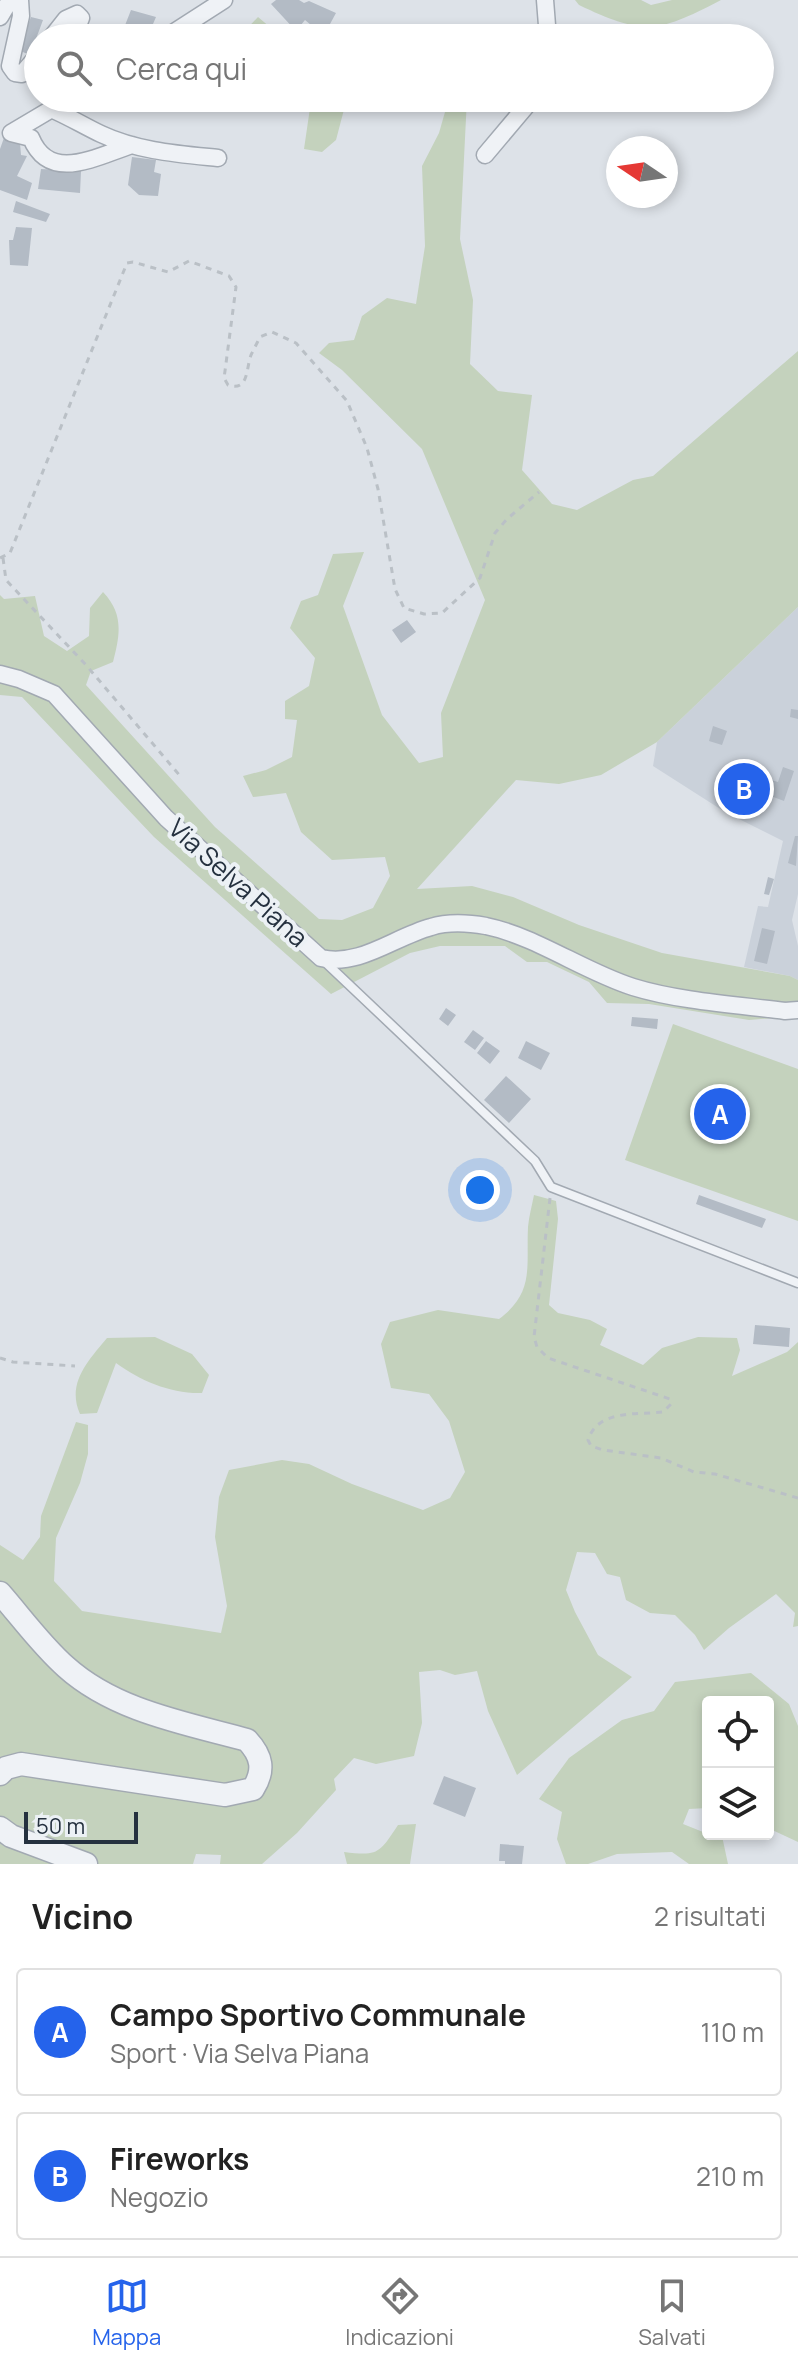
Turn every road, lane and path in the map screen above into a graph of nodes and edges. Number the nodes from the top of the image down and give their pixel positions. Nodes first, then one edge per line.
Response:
1 (10, 0) edge
2 (20, 0) edge
3 (224, 0) edge
4 (545, 0) edge
5 (0, 17) edge
6 (62, 24) edge
7 (79, 24) edge
8 (187, 24) edge
9 (547, 24) edge
10 (24, 72) edge
11 (41, 112) edge
12 (65, 112) edge
13 (523, 112) edge
14 (132, 145) junction
15 (485, 155) dead end
16 (218, 158) dead end
17 (539, 492) dead end
18 (1, 558) edge
19 (0, 674) edge
20 (181, 777) dead end
21 (321, 958) junction
22 (798, 1010) edge
23 (551, 1187) junction
24 (798, 1283) edge
25 (0, 1358) edge
26 (75, 1366) dead end
27 (798, 1498) edge
28 (0, 1593) edge
29 (0, 1774) edge
30 (0, 1828) edge
31 (86, 1864) edge

1 - 5 street
2 - 10 street
3 - 8 street
4 - 9 street
6 - 7 street
11 - 14 street
12 - 14 street
13 - 15 street
14 - 16 street
17 - 18 path
18 - 20 path
19 - 21 street, Via Selva Piana
21 - 22 street, Via Selva Piana
21 - 23 lane
23 - 24 lane
23 - 27 path
25 - 26 path
28 - 29 street
30 - 31 street

